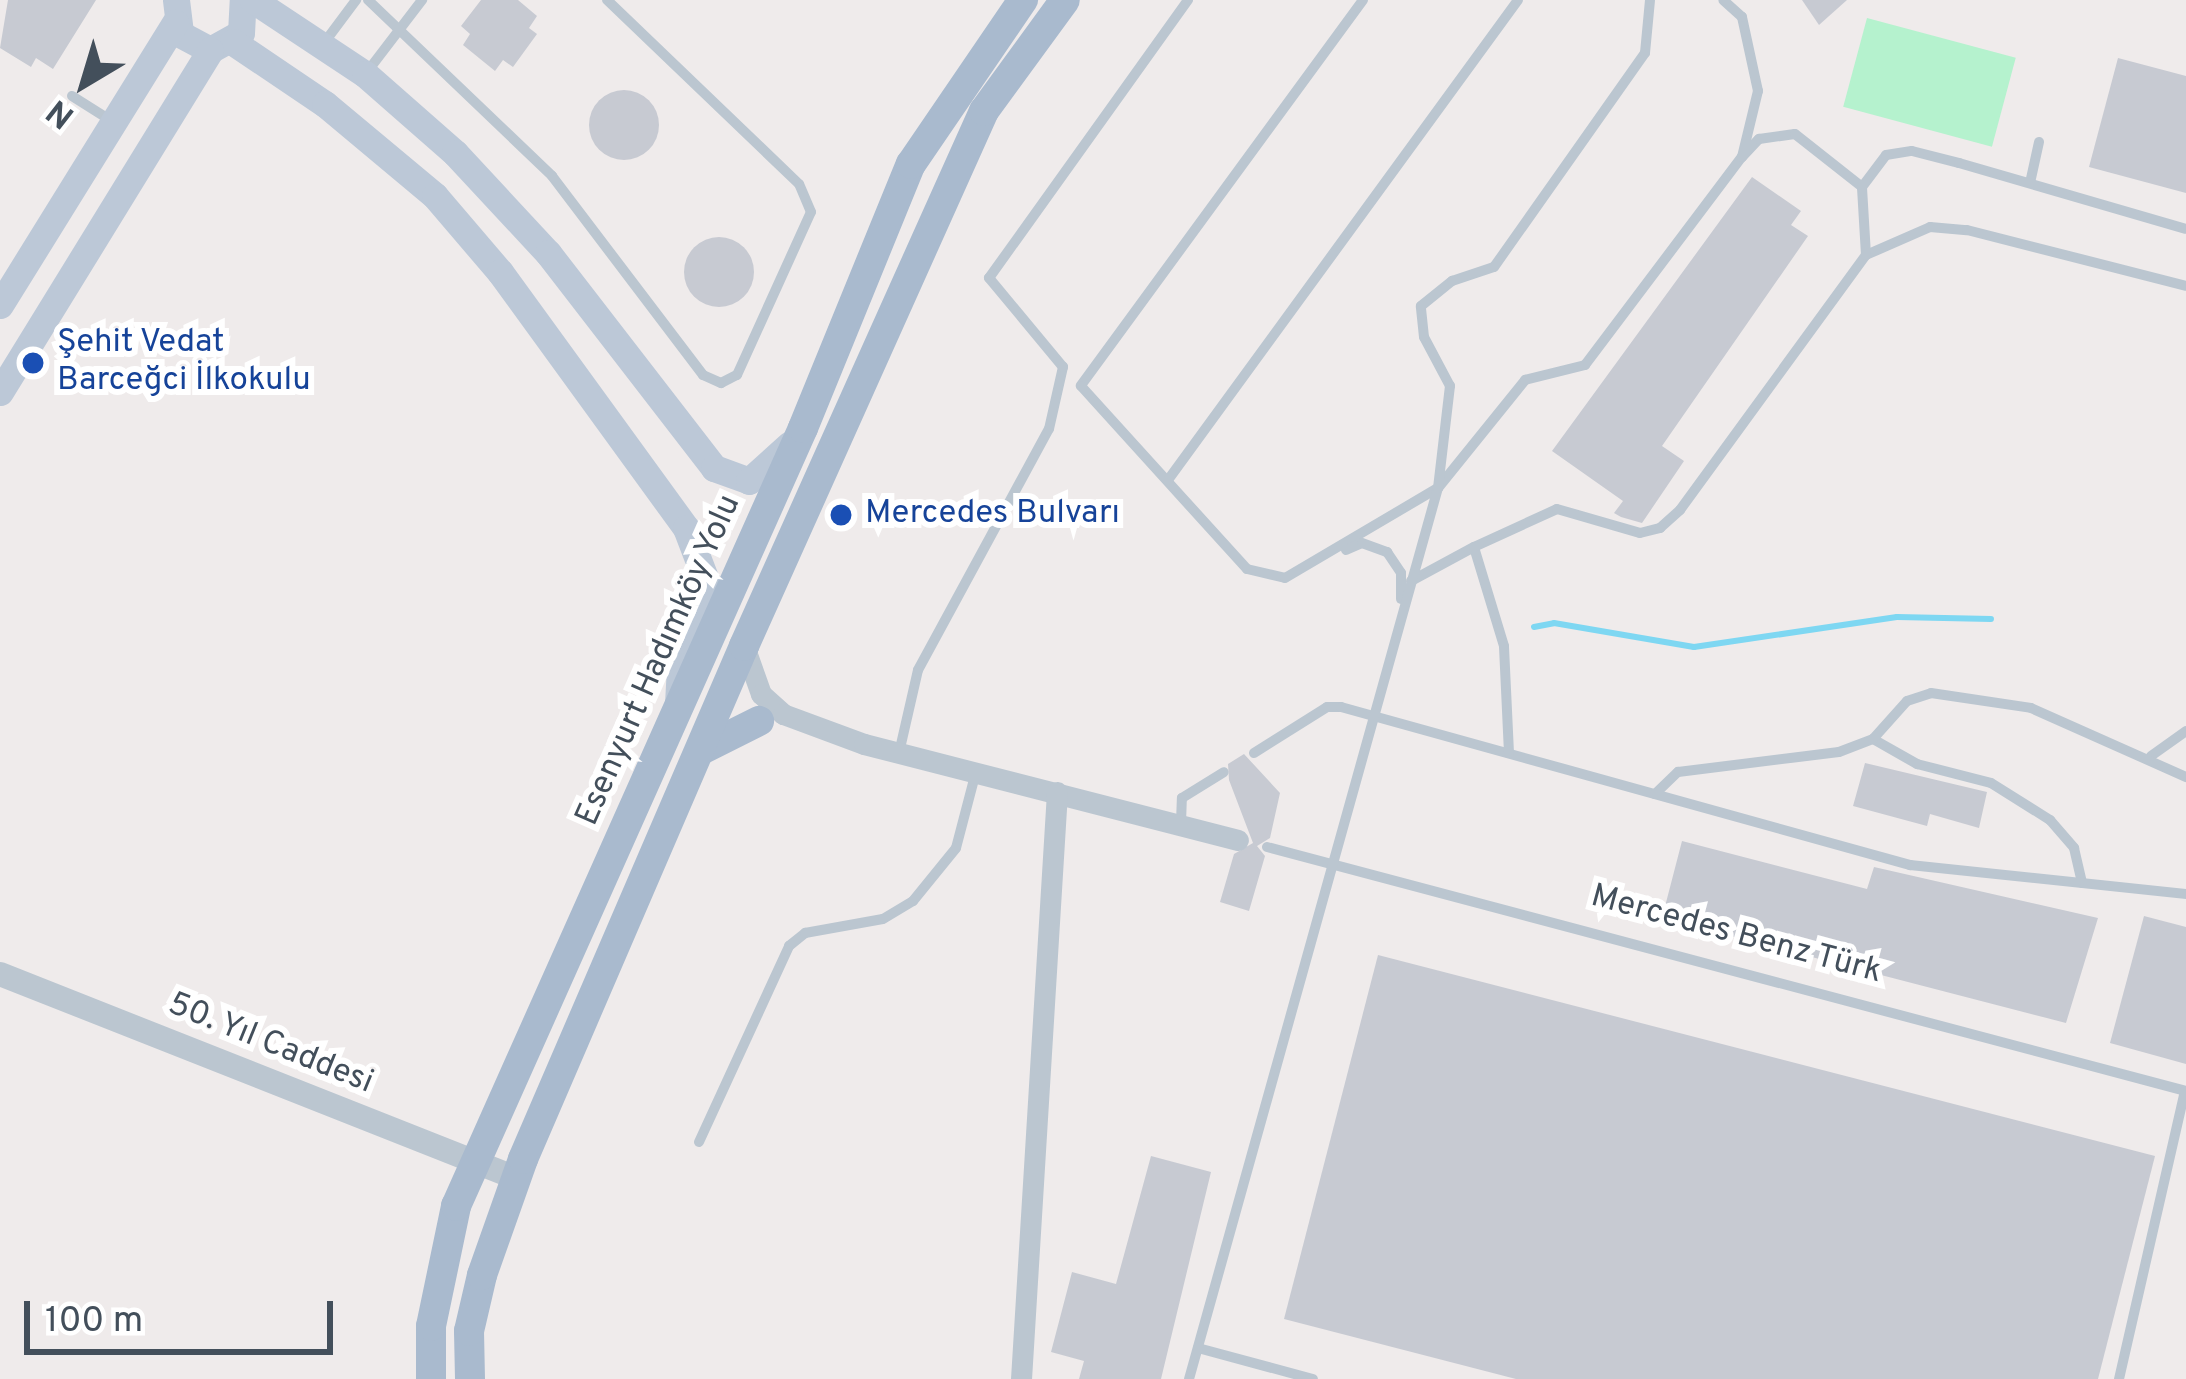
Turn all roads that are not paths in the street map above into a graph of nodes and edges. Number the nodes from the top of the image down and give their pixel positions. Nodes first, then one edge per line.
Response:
1 (243, 0) edge
2 (253, 0) edge
3 (356, 0) edge
4 (368, 0) edge
5 (422, 0) edge
6 (608, 0) edge
7 (1023, 0) edge
8 (1065, 0) edge
9 (1188, 0) edge
10 (1363, 0) edge
11 (1518, 0) edge
12 (1650, 0) edge
13 (1723, 0) edge
14 (176, 12) edge
15 (402, 26) junction
16 (324, 44) junction
17 (221, 46) junction
18 (365, 74) junction
19 (72, 96) dead end
20 (113, 122) junction
21 (2039, 142) dead end
22 (1742, 157) junction
23 (2030, 183) junction
24 (1862, 187) junction
25 (2186, 229) edge
26 (1866, 255) junction
27 (2186, 286) edge
28 (0, 305) edge
29 (0, 392) edge
30 (803, 428) junction
31 (1168, 480) junction
32 (1438, 488) junction
33 (1474, 547) junction
34 (1320, 560) junction
35 (1411, 581) junction
36 (1401, 614) junction
37 (743, 646) junction
38 (699, 664) junction
39 (724, 694) junction
40 (677, 714) junction
41 (1373, 716) junction
42 (759, 721) junction
43 (2186, 731) edge
44 (1874, 739) junction
45 (864, 744) junction
46 (701, 750) junction
47 (899, 753) junction
48 (1254, 753) dead end
49 (1509, 753) junction
50 (2151, 756) junction
51 (976, 772) junction
52 (1224, 772) dead end
53 (2186, 777) edge
54 (1057, 792) junction
55 (1655, 794) junction
56 (1181, 824) junction
57 (1238, 840) dead end
58 (1267, 847) dead end
59 (1331, 862) junction
60 (2082, 883) junction
61 (2186, 894) edge
62 (0, 974) edge
63 (2185, 1091) edge
64 (699, 1142) dead end
65 (476, 1163) junction
66 (516, 1178) junction
67 (1198, 1348) junction
68 (431, 1379) edge
69 (470, 1379) edge
70 (1021, 1379) edge
71 (1190, 1379) edge
72 (1312, 1379) edge
73 (2119, 1379) edge

1 - 17 main road
2 - 16 main road
3 - 16 lane
4 - 15 lane
5 - 15 lane
6 - 15 lane
7 - 30 main road, Esenyurt Hadımköy Yolu
8 - 37 main road
9 - 47 lane
10 - 31 lane
11 - 31 lane
12 - 32 lane
13 - 22 lane
14 - 17 main road
14 - 20 main road
15 - 18 lane
16 - 18 main road
17 - 29 main road
17 - 40 main road
18 - 30 main road
19 - 20 lane
20 - 28 main road
21 - 23 lane
22 - 24 lane
22 - 32 lane
23 - 24 lane
23 - 25 lane
24 - 26 lane
26 - 27 lane
26 - 33 lane
30 - 38 main road, Esenyurt Hadımköy Yolu
31 - 34 lane
32 - 34 lane
32 - 35 lane
33 - 35 lane
33 - 49 lane
34 - 36 lane
35 - 36 lane
36 - 41 lane
37 - 39 main road
37 - 45 street
38 - 39 lane
38 - 40 main road, Esenyurt Hadımköy Yolu
39 - 42 street
39 - 46 main road
40 - 65 main road, Esenyurt Hadımköy Yolu
41 - 48 lane
41 - 49 lane
41 - 59 lane
42 - 45 street
42 - 46 main road
43 - 50 lane
44 - 50 lane
44 - 55 lane
44 - 60 lane
45 - 47 street
46 - 66 main road
47 - 51 street
49 - 55 lane
50 - 53 lane
51 - 54 street
51 - 64 lane
52 - 56 lane
54 - 56 street
54 - 70 street
55 - 60 lane
56 - 57 street
58 - 59 lane, Mercedes Benz Türk
59 - 63 lane, Mercedes Benz Türk
59 - 67 lane
60 - 61 lane
62 - 65 street, 50. Yıl Caddesi
63 - 73 lane
65 - 66 street, 50. Yıl Caddesi
65 - 68 main road, Esenyurt Hadımköy Yolu
66 - 69 main road
67 - 71 lane
67 - 72 lane

